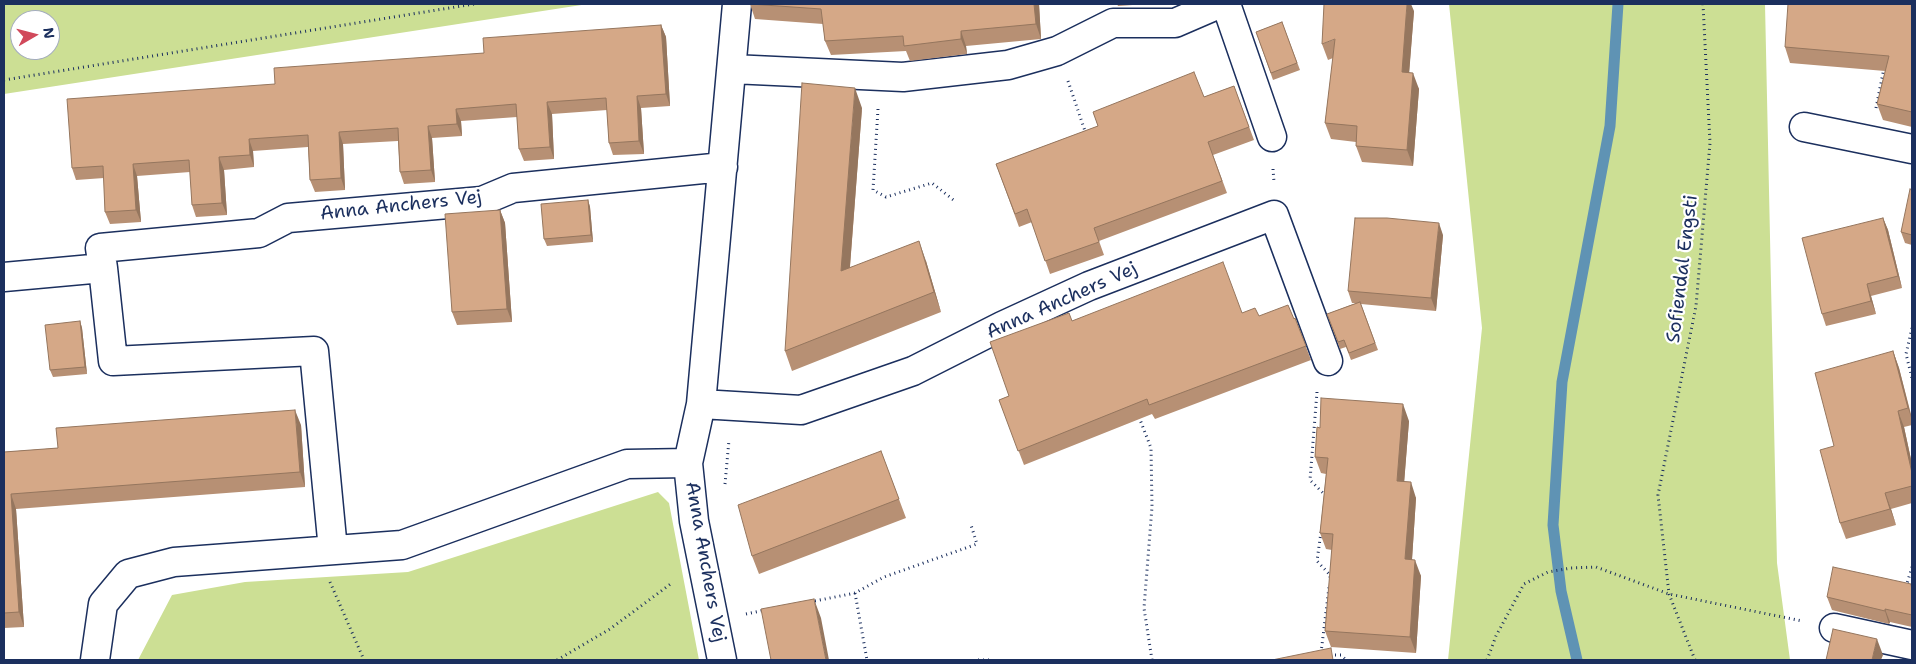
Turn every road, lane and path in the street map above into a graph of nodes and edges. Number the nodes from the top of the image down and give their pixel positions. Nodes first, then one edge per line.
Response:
1 (474, 4) edge
2 (736, 4) edge
3 (1220, 4) edge
4 (1226, 4) edge
5 (1703, 4) edge
6 (1057, 51) junction
7 (1885, 62) edge
8 (732, 69) junction
9 (879, 76) junction
10 (4, 80) edge
11 (1804, 127) dead end
12 (1272, 137) joint
13 (1869, 140) junction
14 (1089, 142) edge
15 (1912, 149) edge
16 (723, 167) junction
17 (956, 202) dead end
18 (1274, 215) junction
19 (102, 268) junction
20 (4, 277) edge
21 (1912, 328) edge
22 (1328, 361) joint
23 (1912, 378) edge
24 (701, 404) junction
25 (732, 408) junction
26 (1138, 412) edge
27 (688, 463) junction
28 (724, 493) dead end
29 (1325, 506) edge
30 (1322, 524) edge
31 (970, 525) dead end
32 (325, 551) junction
33 (1912, 566) edge
34 (704, 568) junction
35 (1905, 592) edge
36 (855, 593) junction
37 (1669, 594) junction
38 (800, 604) edge
39 (744, 605) dead end
40 (773, 609) edge
41 (746, 614) junction
42 (748, 623) dead end
43 (1834, 628) joint
44 (1912, 645) edge
45 (95, 660) edge
46 (364, 660) edge
47 (557, 660) edge
48 (722, 660) edge
49 (867, 660) edge
50 (978, 660) edge
51 (992, 660) edge
52 (1152, 660) edge
53 (1346, 660) edge
54 (1487, 660) edge
55 (1695, 660) edge

1 - 10 path
2 - 8 street, Anna Anchers Vej
3 - 6 street
4 - 12 street
5 - 37 path, Sofiendal Engsti
6 - 9 street
6 - 14 path
7 - 13 path
8 - 9 street
8 - 16 street, Anna Anchers Vej
9 - 17 path
11 - 13 street
12 - 18 path
13 - 15 street
16 - 19 street, Anna Anchers Vej
16 - 24 street, Anna Anchers Vej
18 - 22 street
18 - 25 street, Anna Anchers Vej
19 - 20 street
19 - 32 street, Anna Anchers Vej
21 - 23 path
22 - 29 path
24 - 25 street, Anna Anchers Vej
24 - 27 street, Anna Anchers Vej
25 - 28 path
26 - 52 path
27 - 32 street, Anna Anchers Vej
27 - 34 street, Anna Anchers Vej
30 - 53 path
31 - 36 path
32 - 45 street, Anna Anchers Vej
32 - 46 path
33 - 35 path
34 - 47 path
34 - 48 street, Anna Anchers Vej
36 - 38 path
36 - 49 path
37 - 43 path
37 - 54 path
37 - 55 path, Sofiendal Engsti
39 - 41 path
40 - 41 path
41 - 42 path
43 - 44 street
50 - 51 path

